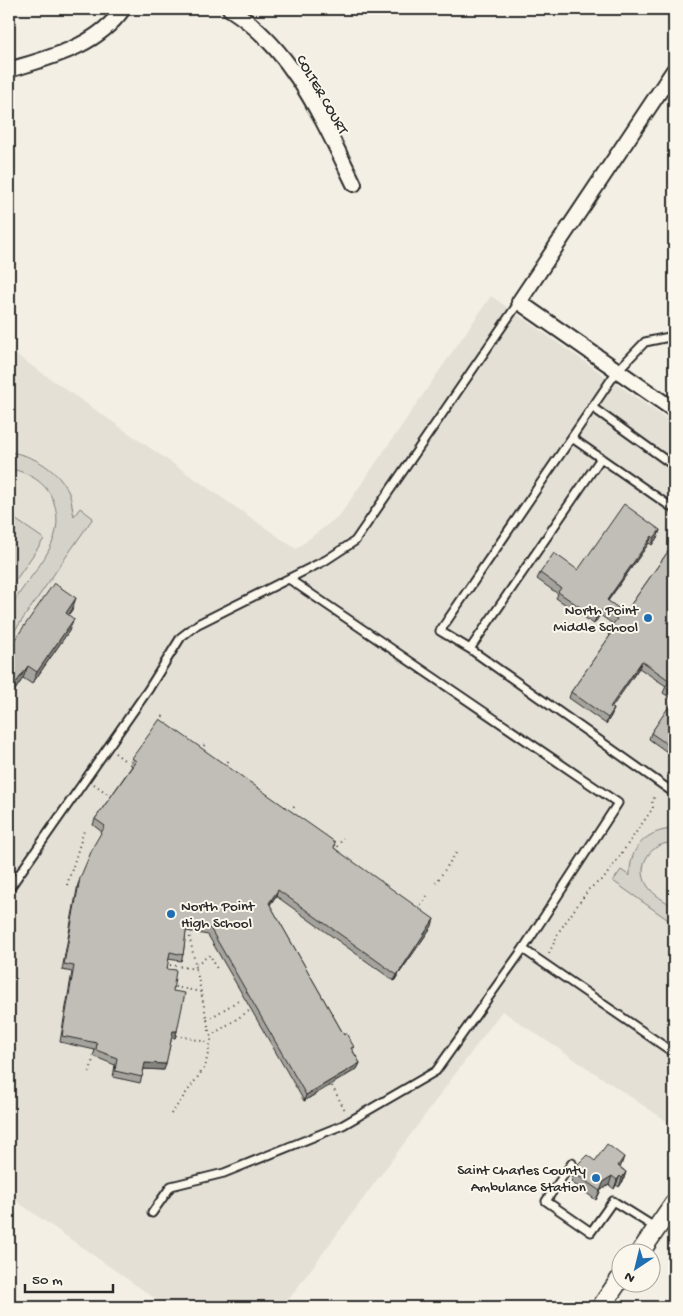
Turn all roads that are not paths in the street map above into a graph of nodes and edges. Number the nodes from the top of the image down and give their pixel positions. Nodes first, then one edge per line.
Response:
1 (123, 9) edge
2 (230, 9) edge
3 (9, 70) edge
4 (674, 70) edge
5 (354, 184) dead end
6 (519, 302) junction
7 (674, 336) edge
8 (617, 371) junction
9 (592, 407) junction
10 (674, 410) edge
11 (572, 438) junction
12 (601, 458) junction
13 (674, 466) edge
14 (674, 509) edge
15 (289, 578) junction
16 (470, 649) junction
17 (674, 793) edge
18 (9, 890) edge
19 (523, 949) junction
20 (674, 1053) edge
21 (572, 1163) dead end
22 (674, 1202) edge
23 (152, 1213) dead end
24 (656, 1229) junction
25 (646, 1244) edge
26 (610, 1294) edge
27 (601, 1307) edge

1 - 3 street
2 - 5 street, COLTER COURT
4 - 6 street
6 - 8 street
6 - 15 lane
7 - 8 lane
8 - 9 lane
8 - 10 street
9 - 11 lane
9 - 13 lane
11 - 12 lane
11 - 16 lane
12 - 14 lane
12 - 16 lane
15 - 18 lane
15 - 19 lane
16 - 17 lane
19 - 20 lane
19 - 23 lane
21 - 24 lane
22 - 24 street
24 - 25 street
26 - 27 street

